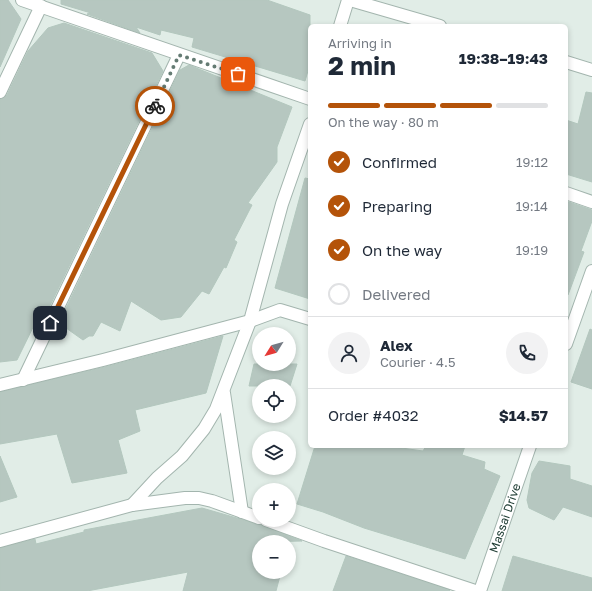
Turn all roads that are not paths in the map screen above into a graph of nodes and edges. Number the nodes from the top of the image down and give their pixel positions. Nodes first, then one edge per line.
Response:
1 (22, 0) edge
2 (349, 0) edge
3 (41, 6) junction
4 (341, 24) edge
5 (433, 24) edge
6 (179, 55) junction
7 (568, 63) edge
8 (592, 70) edge
9 (0, 92) edge
10 (308, 98) edge
11 (308, 130) edge
12 (568, 194) edge
13 (592, 202) edge
14 (592, 271) edge
15 (308, 318) edge
16 (250, 321) junction
17 (568, 338) edge
18 (23, 380) junction
19 (0, 385) edge
20 (224, 391) junction
21 (529, 448) edge
22 (132, 505) junction
23 (242, 512) junction
24 (252, 516) edge
25 (285, 527) edge
26 (0, 541) edge
27 (475, 591) edge
28 (480, 591) edge

1 - 3 street
2 - 4 street
2 - 5 street
3 - 6 street
3 - 9 street
6 - 10 street
6 - 18 street
7 - 8 street
11 - 16 street
12 - 13 street
14 - 17 street
15 - 16 street
16 - 18 street
16 - 20 street
18 - 19 street
20 - 22 street
20 - 23 street
21 - 28 street, Massai Drive
22 - 23 street
22 - 26 street
23 - 24 street
25 - 27 street

